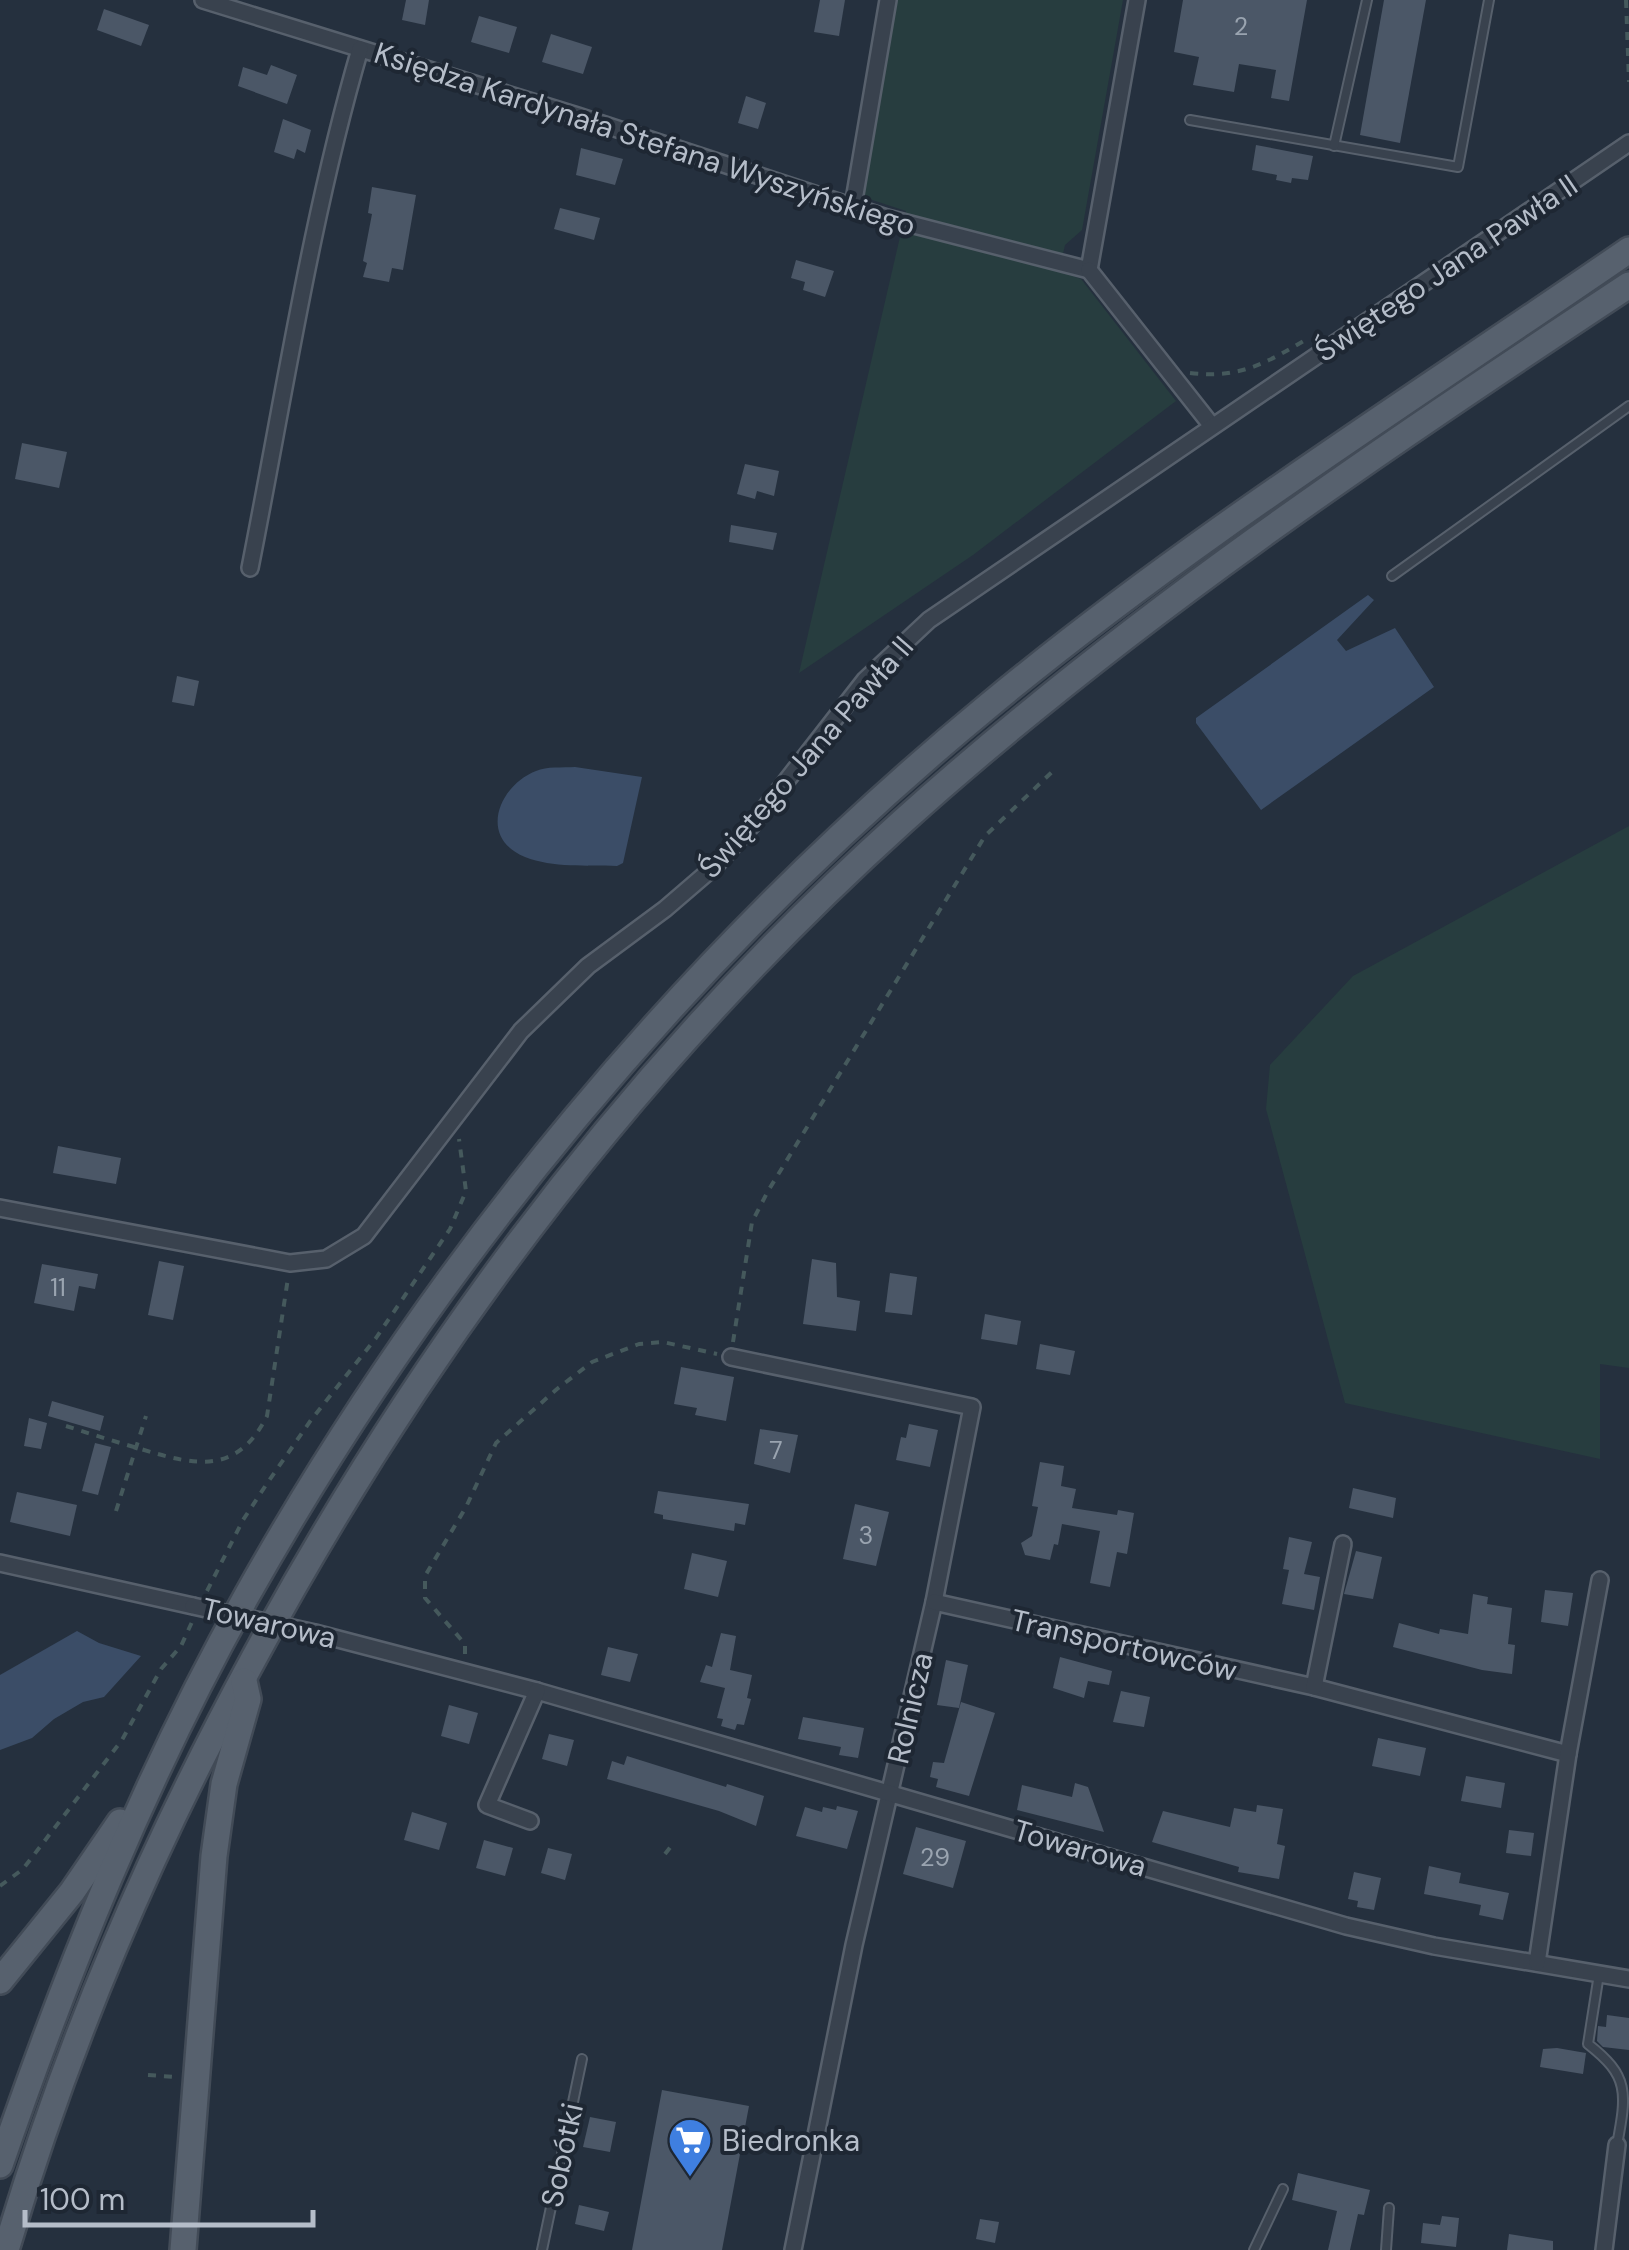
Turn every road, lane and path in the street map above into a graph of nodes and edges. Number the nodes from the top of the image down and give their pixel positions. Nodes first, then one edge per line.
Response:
1 (202, 0) edge
2 (888, 0) edge
3 (1137, 0) edge
4 (1367, 0) edge
5 (1489, 0) edge
6 (1626, 0) edge
7 (360, 49) junction
8 (1629, 82) edge
9 (1190, 120) dead end
10 (1629, 143) edge
11 (1334, 146) junction
12 (852, 206) junction
13 (1629, 250) edge
14 (1089, 270) junction
15 (1629, 284) edge
16 (1188, 372) dead end
17 (1211, 375) dead end
18 (1629, 406) edge
19 (1212, 426) junction
20 (250, 568) dead end
21 (1392, 576) dead end
22 (1052, 772) dead end
23 (454, 1120) junction
24 (0, 1208) edge
25 (290, 1263) junction
26 (730, 1357) junction
27 (146, 1416) dead end
28 (66, 1426) dead end
29 (136, 1448) junction
30 (116, 1512) dead end
31 (1343, 1544) dead end
32 (0, 1563) edge
33 (214, 1577) dead end
34 (1600, 1580) dead end
35 (934, 1602) junction
36 (181, 1646) dead end
37 (459, 1670) junction
38 (244, 1677) junction
39 (1314, 1687) junction
40 (537, 1691) junction
41 (1568, 1754) junction
42 (892, 1794) junction
43 (145, 1798) junction
44 (530, 1821) dead end
45 (672, 1844) dead end
46 (664, 1854) dead end
47 (0, 1886) edge
48 (1536, 1963) junction
49 (1599, 1974) junction
50 (1629, 1978) edge
51 (0, 1981) edge
52 (582, 2059) dead end
53 (148, 2075) dead end
54 (196, 2078) junction
55 (1617, 2146) joint
56 (0, 2165) edge
57 (1283, 2189) dead end
58 (1389, 2208) dead end
59 (6, 2250) edge
60 (182, 2250) edge
61 (542, 2250) edge
62 (793, 2250) edge
63 (1254, 2250) edge
64 (1386, 2250) edge
65 (1604, 2250) edge

1 - 7 street, Księdza Kardynała Stefana Wyszyńskiego
2 - 12 street
3 - 14 street
4 - 11 lane
5 - 11 lane
6 - 8 path
7 - 12 street, Księdza Kardynała Stefana Wyszyńskiego
7 - 20 street
9 - 11 lane
10 - 19 street, Świętego Jana Pawła II
12 - 14 street, Księdza Kardynała Stefana Wyszyńskiego
13 - 43 main road
14 - 19 street
15 - 38 main road
16 - 17 path
18 - 21 lane
19 - 23 street, Świętego Jana Pawła II
22 - 26 path
23 - 25 street, Świętego Jana Pawła II
23 - 33 path
24 - 25 street, Świętego Jana Pawła II
25 - 29 path
26 - 35 street, Rolnicza
26 - 37 path
27 - 29 path
28 - 29 path
29 - 30 path
31 - 39 street
32 - 37 street, Towarowa, bridge
34 - 41 street
35 - 39 street, Transportowców
35 - 42 street, Rolnicza
36 - 47 path
37 - 40 street, Towarowa
38 - 54 main road
38 - 59 main road
39 - 41 street, Transportowców
40 - 42 street, Towarowa
40 - 44 street
41 - 48 street
42 - 48 street, Towarowa
42 - 62 street, Rolnicza
43 - 51 main road
43 - 56 main road
45 - 46 path
48 - 49 street, Towarowa
49 - 50 street, Towarowa
49 - 55 lane
52 - 61 lane, Sobótki
53 - 54 path
54 - 60 main road
55 - 65 street
57 - 63 lane
58 - 64 lane

